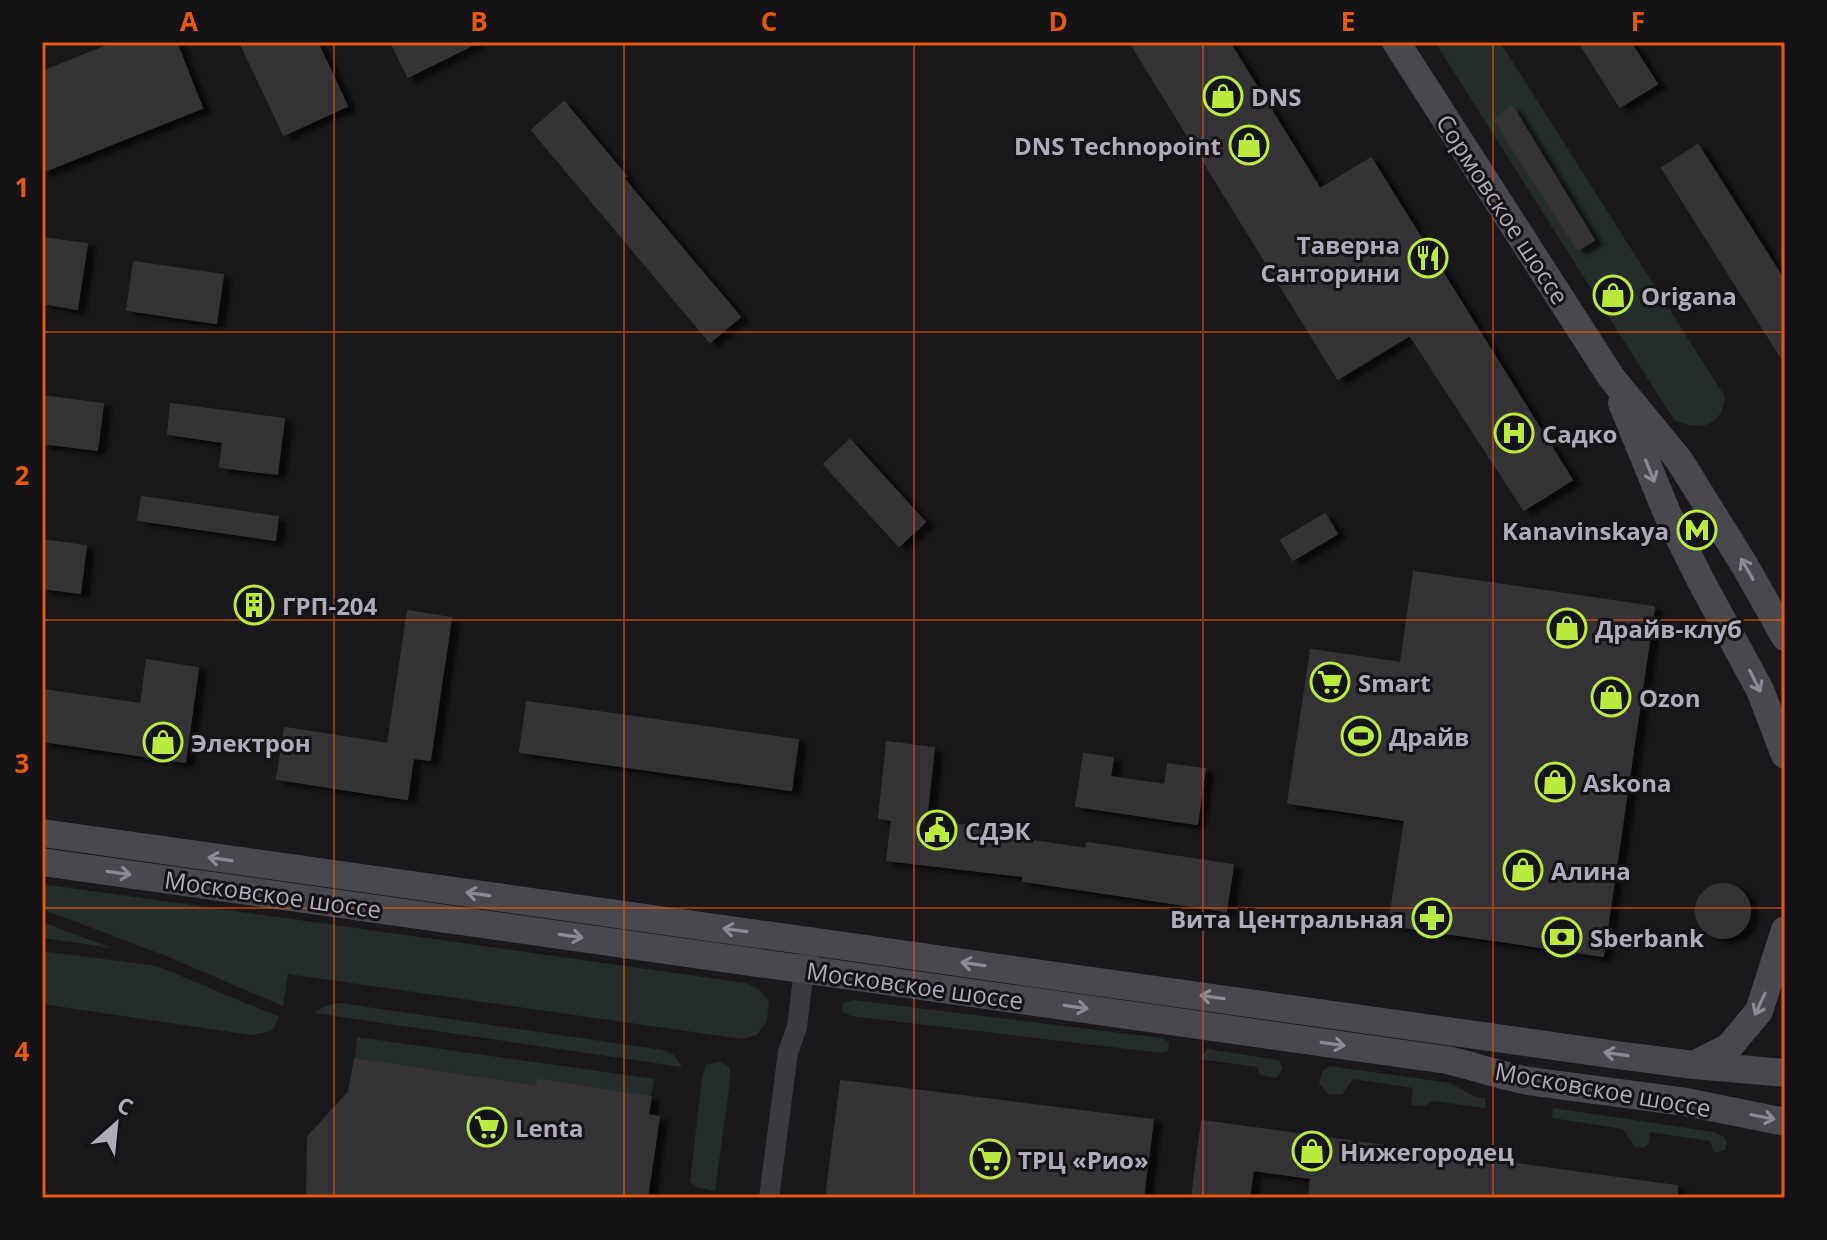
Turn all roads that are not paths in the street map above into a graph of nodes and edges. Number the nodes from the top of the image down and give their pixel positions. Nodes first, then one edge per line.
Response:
1 (1396, 42) edge
2 (1611, 377) junction
3 (1785, 637) edge
4 (1785, 755) edge
5 (42, 833) edge
6 (42, 862) edge
7 (1785, 930) edge
8 (813, 941) junction
9 (804, 969) junction
10 (1694, 1065) junction
11 (1785, 1073) edge
12 (1785, 1122) edge
13 (769, 1198) edge

1 - 2 main road, Сормовское шоссе
3 -> 2 main road, Сормовское шоссе
2 -> 4 main road, Сормовское шоссе
8 -> 5 main road, Московское шоссе
6 -> 9 main road, Московское шоссе
7 -> 10 main road
8 - 9 street
10 -> 8 main road, Московское шоссе
9 -> 12 main road, Московское шоссе
9 - 13 street
10 - 11 main road, Московское шоссе

